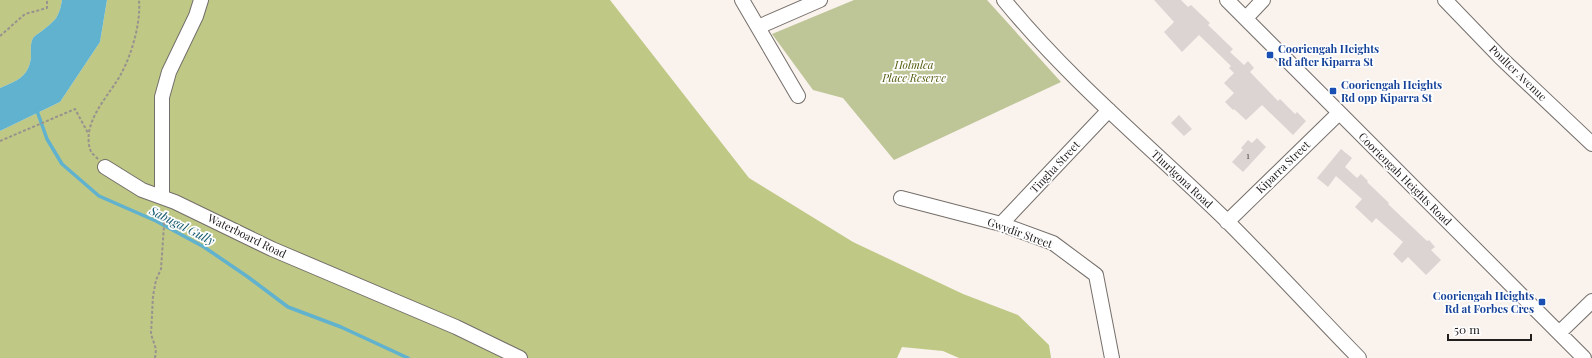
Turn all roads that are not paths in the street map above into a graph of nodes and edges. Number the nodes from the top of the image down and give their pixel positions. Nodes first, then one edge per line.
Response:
1 (201, 0) edge
2 (742, 0) edge
3 (820, 0) edge
4 (1004, 0) edge
5 (1227, 0) edge
6 (1263, 0) edge
7 (1445, 0) edge
8 (1246, 18) junction
9 (758, 27) junction
10 (798, 96) dead end
11 (1109, 110) junction
12 (1339, 113) junction
13 (1592, 144) edge
14 (105, 167) road end
15 (901, 198) dead end
16 (164, 202) junction
17 (1227, 222) junction
18 (1001, 224) junction
19 (1592, 301) edge
20 (1559, 333) junction
21 (520, 358) edge
22 (1112, 358) edge
23 (1359, 358) edge
24 (1584, 358) edge

1 - 16 street
2 - 9 street
3 - 9 street
4 - 11 street, Thurlgona Road
5 - 8 street, Cooriengah Heights Road
6 - 8 street
7 - 13 street, Poulter Avenue
8 - 12 street, Cooriengah Heights Road
9 - 10 street
11 - 17 street, Thurlgona Road
11 - 18 street, Tingha Street
12 - 17 street, Kiparra Street
12 - 20 street, Cooriengah Heights Road
14 - 16 street, Waterboard Road
15 - 18 street, Gwydir Street
16 - 21 street, Waterboard Road
17 - 23 street, Thurlgona Road
18 - 22 street, Gwydir Street
19 - 20 street
20 - 24 street, Cooriengah Heights Road

